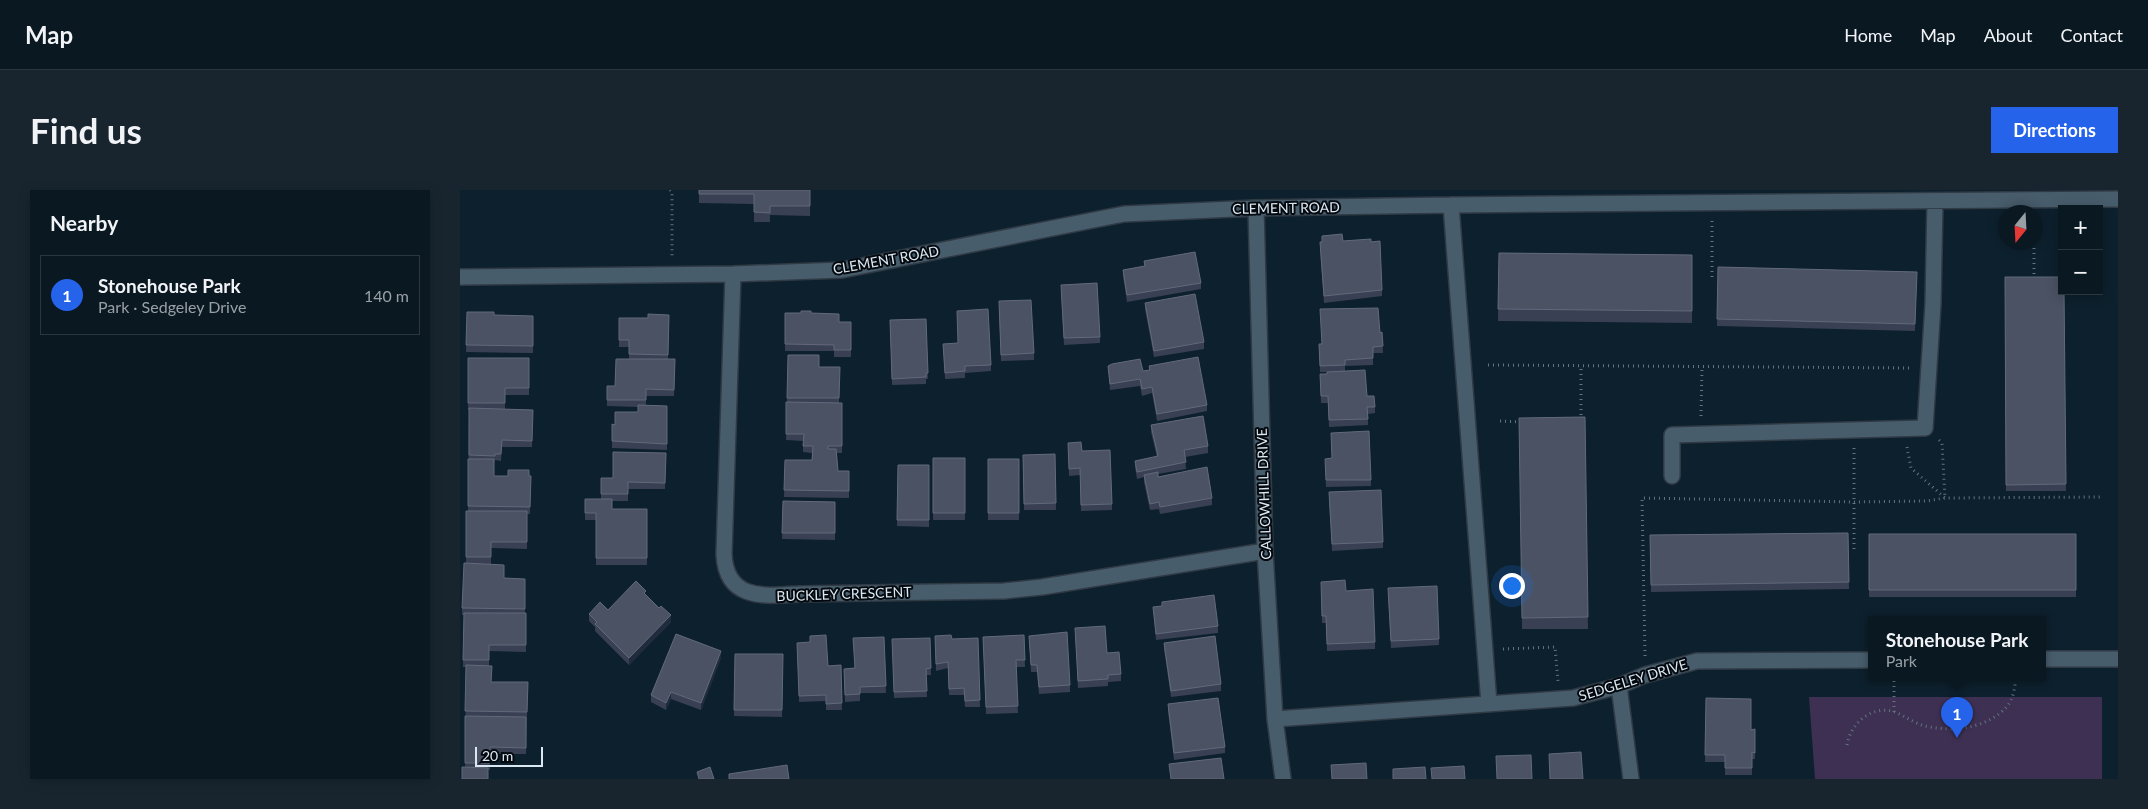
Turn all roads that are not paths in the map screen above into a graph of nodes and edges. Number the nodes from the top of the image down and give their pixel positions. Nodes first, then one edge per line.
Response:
1 (2118, 199) edge
2 (1935, 201) junction
3 (1451, 205) junction
4 (1256, 208) junction
5 (733, 274) junction
6 (460, 277) edge
7 (1672, 476) dead end
8 (1266, 551) junction
9 (2046, 659) edge
10 (2118, 659) edge
11 (1868, 660) edge
12 (1618, 686) junction
13 (1489, 704) junction
14 (1275, 718) junction
15 (1283, 779) edge
16 (1631, 779) edge

1 - 2 street, CLEMENT ROAD
2 - 3 street, CLEMENT ROAD
2 - 7 street
3 - 4 street, CLEMENT ROAD
3 - 13 street
4 - 5 street, CLEMENT ROAD
4 - 8 street, CALLOWHILL DRIVE
5 - 6 street, CLEMENT ROAD
5 - 8 street, BUCKLEY CRESCENT
8 - 14 street, CALLOWHILL DRIVE
9 - 10 street
11 - 12 street, SEDGELEY DRIVE
12 - 13 street, SEDGELEY DRIVE
12 - 16 street
13 - 14 street, SEDGELEY DRIVE
14 - 15 street, CALLOWHILL DRIVE

